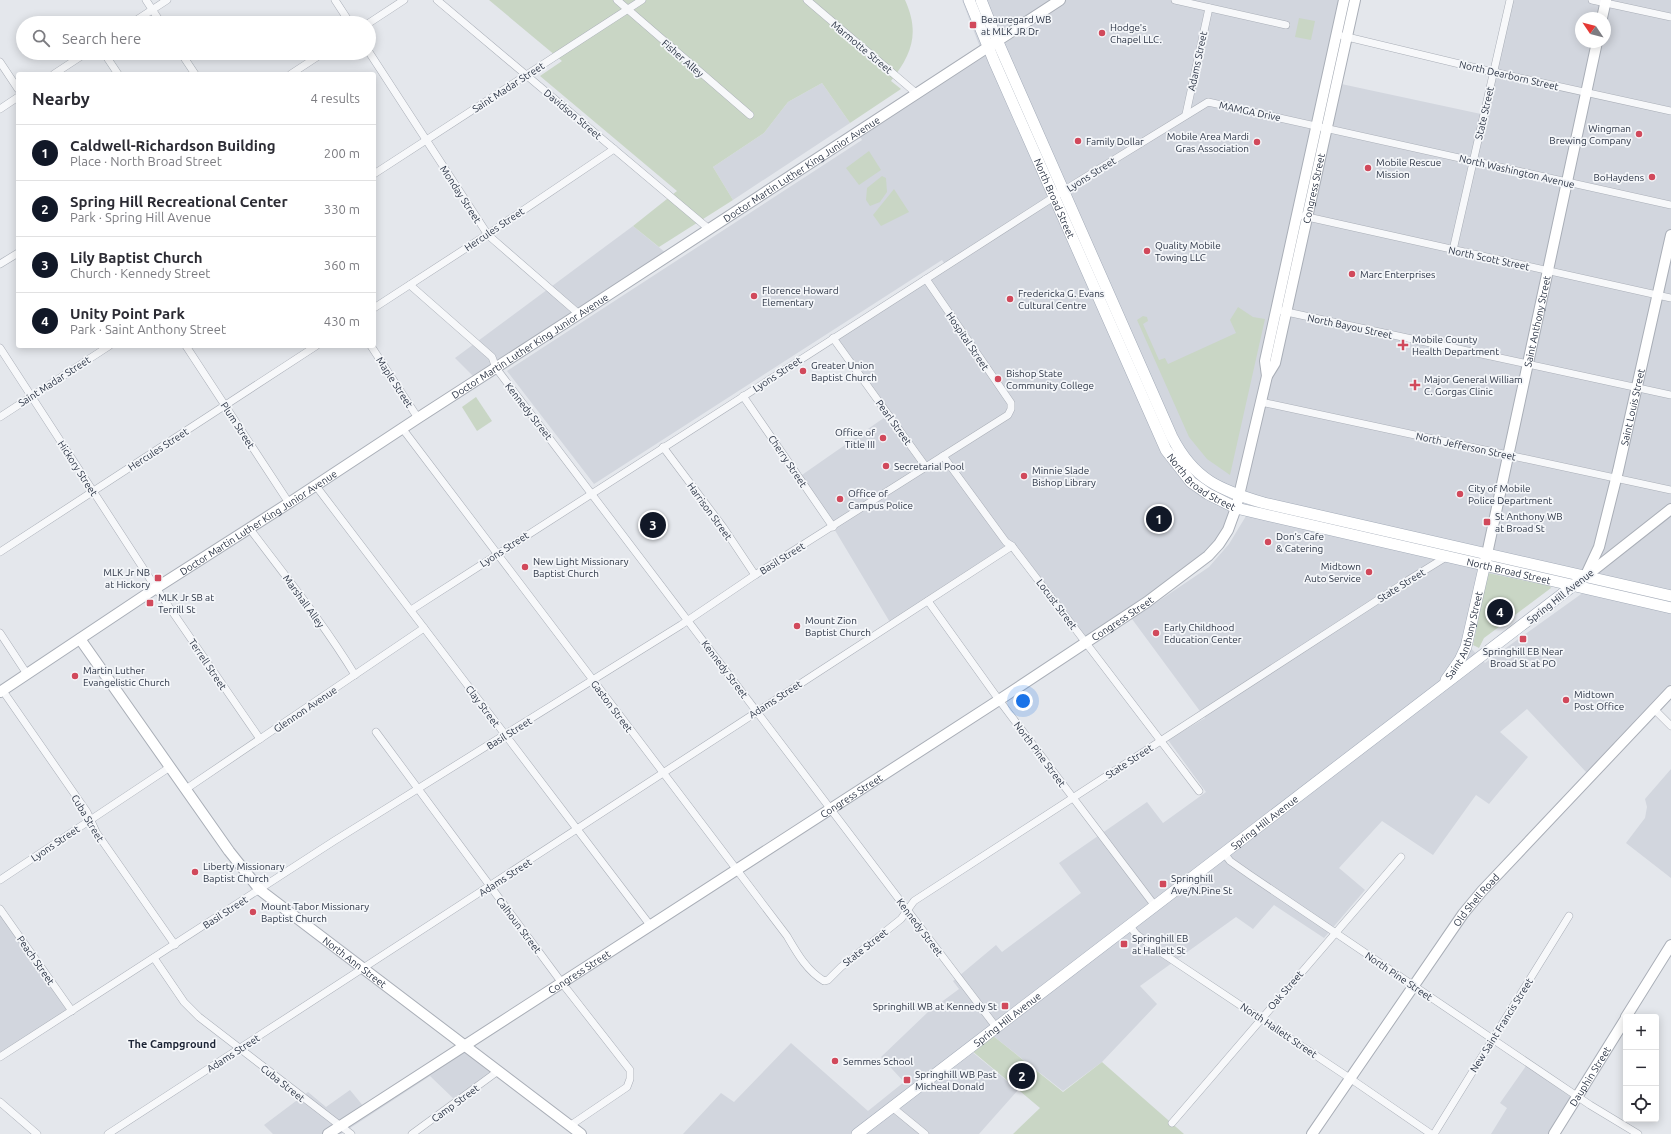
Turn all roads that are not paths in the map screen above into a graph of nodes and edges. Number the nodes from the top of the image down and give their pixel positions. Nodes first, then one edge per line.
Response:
1 (146, 0) edge
2 (167, 0) edge
3 (335, 0) edge
4 (404, 0) edge
5 (437, 0) edge
6 (617, 0) edge
7 (642, 0) edge
8 (807, 0) edge
9 (969, 0) edge
10 (981, 0) edge
11 (1060, 0) edge
12 (1174, 0) edge
13 (1344, 0) edge
14 (1355, 0) edge
15 (1510, 0) edge
16 (1592, 0) edge
17 (1606, 2) edge
18 (1209, 8) junction
19 (628, 9) junction
20 (153, 10) junction
21 (1604, 12) edge
22 (143, 16) edge
23 (157, 16) edge
24 (345, 16) edge
25 (1671, 17) edge
26 (376, 18) edge
27 (1286, 25) dead end
28 (1336, 34) junction
29 (1347, 37) junction
30 (992, 43) junction
31 (1596, 48) edge
32 (75, 60) edge
33 (109, 60) edge
34 (185, 60) edge
35 (312, 60) edge
36 (374, 60) edge
37 (0, 62) edge
38 (57, 72) edge
39 (117, 72) edge
40 (193, 72) edge
41 (294, 72) edge
42 (1494, 72) junction
43 (526, 75) junction
44 (16, 86) edge
45 (1586, 92) junction
46 (916, 93) junction
47 (16, 98) edge
48 (0, 109) edge
49 (1671, 111) edge
50 (1186, 114) junction
51 (750, 115) dead end
52 (1316, 125) junction
53 (1327, 127) junction
54 (426, 141) junction
55 (614, 149) junction
56 (1474, 161) junction
57 (376, 173) edge
58 (1566, 182) junction
59 (1063, 191) junction
60 (1054, 197) junction
61 (1671, 205) edge
62 (1297, 214) junction
63 (1307, 217) junction
64 (709, 229) junction
65 (488, 234) junction
66 (1671, 235) edge
67 (1454, 250) junction
68 (16, 253) edge
69 (0, 264) edge
70 (1547, 271) junction
71 (926, 279) junction
72 (410, 285) junction
73 (1657, 295) junction
74 (1671, 298) edge
75 (376, 307) edge
76 (1276, 309) junction
77 (1286, 312) junction
78 (579, 314) junction
79 (833, 338) junction
80 (0, 348) edge
81 (106, 348) edge
82 (187, 348) edge
83 (313, 348) edge
84 (372, 348) edge
85 (1527, 364) junction
86 (496, 368) junction
87 (1267, 376) junction
88 (1637, 388) junction
89 (1671, 395) edge
90 (32, 396) junction
91 (743, 396) junction
92 (1261, 402) junction
93 (1011, 403) joint
94 (225, 405) junction
95 (0, 417) edge
96 (418, 418) junction
97 (402, 428) junction
98 (663, 447) junction
99 (1507, 455) junction
100 (943, 456) junction
101 (926, 467) junction
102 (1617, 478) junction
103 (316, 486) junction
104 (1671, 490) edge
105 (93, 491) junction
106 (592, 493) junction
107 (1239, 495) junction
108 (289, 504) junction
109 (1236, 508) junction
110 (1671, 509) edge
111 (832, 527) junction
112 (250, 529) junction
113 (1012, 546) junction
114 (0, 552) edge
115 (496, 554) junction
116 (1446, 557) junction
117 (1485, 560) junction
118 (755, 575) junction
119 (1585, 577) junction
120 (1574, 586) junction
121 (156, 588) junction
122 (1671, 596) edge
123 (928, 601) junction
124 (1671, 608) edge
125 (411, 610) junction
126 (688, 620) junction
127 (424, 628) junction
128 (0, 633) edge
129 (80, 639) junction
130 (1086, 642) junction
131 (27, 674) junction
132 (355, 675) junction
133 (593, 680) junction
134 (1442, 687) junction
135 (1, 691) edge
136 (1671, 691) edge
137 (999, 700) junction
138 (1654, 709) junction
139 (757, 711) junction
140 (1671, 726) edge
141 (376, 732) dead end
142 (506, 735) junction
143 (260, 739) junction
144 (1161, 740) junction
145 (170, 767) junction
146 (663, 772) junction
147 (186, 789) junction
148 (418, 789) junction
149 (1199, 791) dead end
150 (1073, 797) junction
151 (831, 809) junction
152 (90, 820) junction
153 (577, 829) junction
154 (1224, 853) junction
155 (1401, 857) dead end
156 (736, 870) junction
157 (0, 880) edge
158 (490, 886) junction
159 (260, 890) junction
160 (1155, 906) junction
161 (0, 909) edge
162 (908, 910) junction
163 (1569, 916) dead end
164 (650, 925) junction
165 (1129, 925) junction
166 (1335, 932) junction
167 (175, 945) junction
168 (1671, 945) edge
169 (154, 958) junction
170 (364, 968) junction
171 (824, 981) joint
172 (562, 983) junction
173 (1414, 986) junction
174 (72, 1011) junction
175 (1628, 1014) edge
176 (1261, 1018) junction
177 (1623, 1022) edge
178 (996, 1027) junction
179 (1493, 1039) junction
180 (466, 1046) junction
181 (239, 1048) junction
182 (0, 1057) edge
183 (498, 1071) junction
184 (1351, 1079) junction
185 (1577, 1096) junction
186 (0, 1102) edge
187 (892, 1107) junction
188 (1172, 1123) dead end
189 (340, 1126) junction
190 (571, 1126) junction
191 (37, 1134) edge
192 (108, 1134) edge
193 (328, 1134) edge
194 (351, 1134) edge
195 (412, 1134) edge
196 (581, 1134) edge
197 (857, 1134) edge
198 (925, 1134) edge
199 (1312, 1134) edge
200 (1431, 1134) edge
201 (1434, 1134) edge
202 (1554, 1134) edge
203 (1638, 1134) edge

1 - 20 street
2 - 20 street
3 - 24 street
4 - 26 street
5 - 43 street, Davidson Street
6 - 19 street, Fisher Alley
7 - 19 street, Saint Madar Street
8 - 46 street, Marmotte Street
9 - 30 main road
10 - 30 main road
11 - 30 street, Doctor Martin Luther King Junior Avenue
12 - 18 street
13 - 28 street, Congress Street
14 - 29 street, Congress Street
15 - 42 street, State Street
16 - 17 street
17 - 21 street
17 - 25 street
18 - 27 street
18 - 50 street, Adams Street
19 - 43 street, Saint Madar Street
19 - 51 street, Fisher Alley
20 - 22 street
20 - 23 street
28 - 29 street, North Dearborn Street
28 - 52 street, Congress Street
29 - 42 street, North Dearborn Street
29 - 53 street, Congress Street
30 - 46 street, Doctor Martin Luther King Junior Avenue
30 - 59 main road, North Broad Street
30 - 60 main road, North Broad Street
31 - 45 street, Saint Anthony Street
32 - 38 street
33 - 39 street
34 - 40 street
35 - 41 street
36 - 54 street, Monday Street
37 - 44 street
42 - 45 street, North Dearborn Street
42 - 56 street, State Street
43 - 54 street, Saint Madar Street
43 - 55 street, Davidson Street
45 - 49 street, North Dearborn Street
45 - 58 street, Saint Anthony Street
46 - 64 street, Doctor Martin Luther King Junior Avenue
47 - 48 street
50 - 52 street, MAMGA Drive
50 - 59 street, Lyons Street
52 - 53 street, North Washington Avenue
52 - 62 street, Congress Street
53 - 56 street, North Washington Avenue
53 - 63 street, Congress Street
54 - 57 street, Saint Madar Street
54 - 65 street, Monday Street
55 - 64 street, Davidson Street
55 - 65 street, Hercules Street
56 - 58 street, North Washington Avenue
56 - 67 street, State Street
58 - 61 street, North Washington Avenue
58 - 70 street, Saint Anthony Street
59 - 60 street, Lyons Street
59 - 107 main road, North Broad Street
60 - 71 street, Lyons Street
60 - 109 main road, North Broad Street
62 - 63 street, North Scott Street
62 - 76 street, Congress Street
63 - 67 street, North Scott Street
63 - 77 street, Congress Street
64 - 78 street, Doctor Martin Luther King Junior Avenue
65 - 72 street, Hercules Street
65 - 78 street, Monday Street
66 - 73 street, Saint Louis Street
67 - 70 street, North Scott Street
68 - 69 street
70 - 73 street, North Scott Street
70 - 85 street, Saint Anthony Street
71 - 79 street, Lyons Street
71 - 93 street, Hospital Street
72 - 75 street, Hercules Street
72 - 86 street, Kennedy Street
73 - 74 street, North Scott Street
73 - 88 street, Saint Louis Street
76 - 77 street, North Bayou Street
76 - 87 street, Congress Street
77 - 85 street, North Bayou Street
77 - 87 street, Congress Street
78 - 86 street, Doctor Martin Luther King Junior Avenue
79 - 91 street, Lyons Street
79 - 101 street, Pearl Street
80 - 90 street, Hickory Street
81 - 90 street, Saint Madar Street
82 - 94 street, Plum Street
83 - 94 street, Hercules Street
84 - 96 street, Maple Street
85 - 88 street, North Bayou Street
85 - 99 street, Saint Anthony Street
86 - 96 street, Doctor Martin Luther King Junior Avenue
86 - 106 street, Kennedy Street
87 - 92 street, Congress Street
88 - 89 street, North Bayou Street
88 - 102 street, Saint Louis Street
90 - 95 street, Saint Madar Street
90 - 105 street, Hickory Street
91 - 98 street, Lyons Street
91 - 111 street, Cherry Street
92 - 99 street, North Jefferson Street
92 - 107 street, Congress Street
93 - 100 street, Basil Street
94 - 105 street, Hercules Street
94 - 108 street, Plum Street
96 - 97 street, Doctor Martin Luther King Junior Avenue
97 - 103 street, Doctor Martin Luther King Junior Avenue
97 - 115 street, Gaston Street
98 - 106 street, Lyons Street
98 - 118 street, Harrison Street
99 - 102 street, North Jefferson Street
99 - 117 street, Saint Anthony Street
100 - 101 street, Basil Street
100 - 113 street, Locust Street
101 - 111 street, Basil Street
102 - 104 street, North Jefferson Street
102 - 119 street, Saint Louis Street
103 - 108 street, Doctor Martin Luther King Junior Avenue
103 - 125 street, Clay Street
105 - 114 street, Hercules Street
105 - 121 street, Hickory Street
106 - 115 street, Lyons Street
106 - 126 street, Kennedy Street
107 - 109 street, Congress Street
107 - 117 main road, North Broad Street
108 - 112 street, Doctor Martin Luther King Junior Avenue
109 - 116 main road, North Broad Street
109 - 130 street, Congress Street
110 - 119 street, Spring Hill Avenue
111 - 118 street, Basil Street
112 - 121 street, Doctor Martin Luther King Junior Avenue
112 - 132 street, Marshall Alley
113 - 123 street
113 - 130 street, Locust Street
115 - 125 street, Lyons Street
115 - 133 street, Gaston Street
116 - 117 main road, North Broad Street
116 - 144 street, State Street
117 - 119 main road, North Broad Street
117 - 120 main road, North Broad Street
117 - 134 main road, Saint Anthony Street
118 - 126 street, Basil Street
119 - 120 main road, Spring Hill Avenue
119 - 122 main road, North Broad Street
120 - 124 main road, North Broad Street
120 - 134 main road, Spring Hill Avenue
121 - 129 street, Doctor Martin Luther King Junior Avenue
121 - 143 street, Terrell Street
123 - 137 street, North Pine Street
123 - 139 street, Adams Street
125 - 127 street, Clay Street
126 - 133 street, Basil Street
126 - 139 street, Kennedy Street
127 - 132 street, Glennon Avenue
127 - 142 street, Clay Street
128 - 131 street
129 - 131 street, Doctor Martin Luther King Junior Avenue
129 - 145 street, North Ann Street
130 - 137 street, Congress Street
130 - 144 street, Locust Street
131 - 135 street, Doctor Martin Luther King Junior Avenue
132 - 143 street, Glennon Avenue
133 - 142 street, Basil Street
133 - 146 street, Gaston Street
134 - 154 main road, Spring Hill Avenue
135 - 152 street, Cuba Street
136 - 138 street, Old Shell Road
137 - 150 street, North Pine Street
137 - 151 street, Congress Street
138 - 140 street
138 - 173 street, Old Shell Road
139 - 146 street, Adams Street
139 - 151 street, Kennedy Street
141 - 148 street, Calhoun Street
142 - 148 street, Basil Street
142 - 153 street, Clay Street
143 - 147 street, Glennon Avenue
144 - 149 street, Locust Street
144 - 150 street, State Street
145 - 147 street, North Ann Street
145 - 152 street, Lyons Street
146 - 153 street, Adams Street
146 - 156 street, Gaston Street
147 - 159 street, North Ann Street
148 - 158 street, Calhoun Street
148 - 159 street, Basil Street
150 - 160 street, North Pine Street
150 - 162 street, State Street
151 - 156 street, Congress Street
151 - 162 street, Kennedy Street
152 - 157 street, Lyons Street
152 - 167 street, Cuba Street
153 - 158 street, Adams Street
153 - 164 street, Clay Street
154 - 160 main road, Spring Hill Avenue
154 - 166 street, North Pine Street
155 - 166 street, Oak Street
156 - 164 street, Congress Street
156 - 171 street, Gaston Street
158 - 170 street, Adams Street
158 - 172 street, Calhoun Street
159 - 167 street, Basil Street
159 - 170 street, North Ann Street
160 - 165 main road, Spring Hill Avenue
161 - 174 street, Peach Street
162 - 171 street, State Street
162 - 178 street, Kennedy Street
163 - 179 street, New Saint Francis Street
164 - 172 street, Congress Street
165 - 176 street, North Hallett Street
165 - 178 main road, Spring Hill Avenue
166 - 173 street, North Pine Street
166 - 176 street, Oak Street
167 - 169 street, Basil Street
168 - 175 street, Dauphin Street
169 - 174 street, Basil Street
169 - 181 street, Cuba Street
170 - 180 street, North Ann Street
170 - 181 street, Adams Street
172 - 180 street, Congress Street
172 - 190 street, Calhoun Street
173 - 179 street, North Pine Street
173 - 184 street, Old Shell Road
174 - 182 street, Basil Street
176 - 184 street, North Hallett Street
176 - 188 street, Oak Street
177 - 185 street, Dauphin Street
178 - 187 main road, Spring Hill Avenue
179 - 185 street, North Pine Street
179 - 201 street, New Saint Francis Street
180 - 183 street, North Ann Street
180 - 189 street, Congress Street
181 - 189 street, Cuba Street
181 - 192 street, Adams Street
183 - 190 street, North Ann Street
183 - 195 street, Camp Street
184 - 199 street, Old Shell Road
184 - 200 street, North Hallett Street
185 - 202 street, Dauphin Street
185 - 203 street, North Pine Street
186 - 191 street
187 - 197 main road, Spring Hill Avenue
187 - 198 street
189 - 193 street, Congress Street
189 - 194 street, Cuba Street
190 - 196 street, North Ann Street

